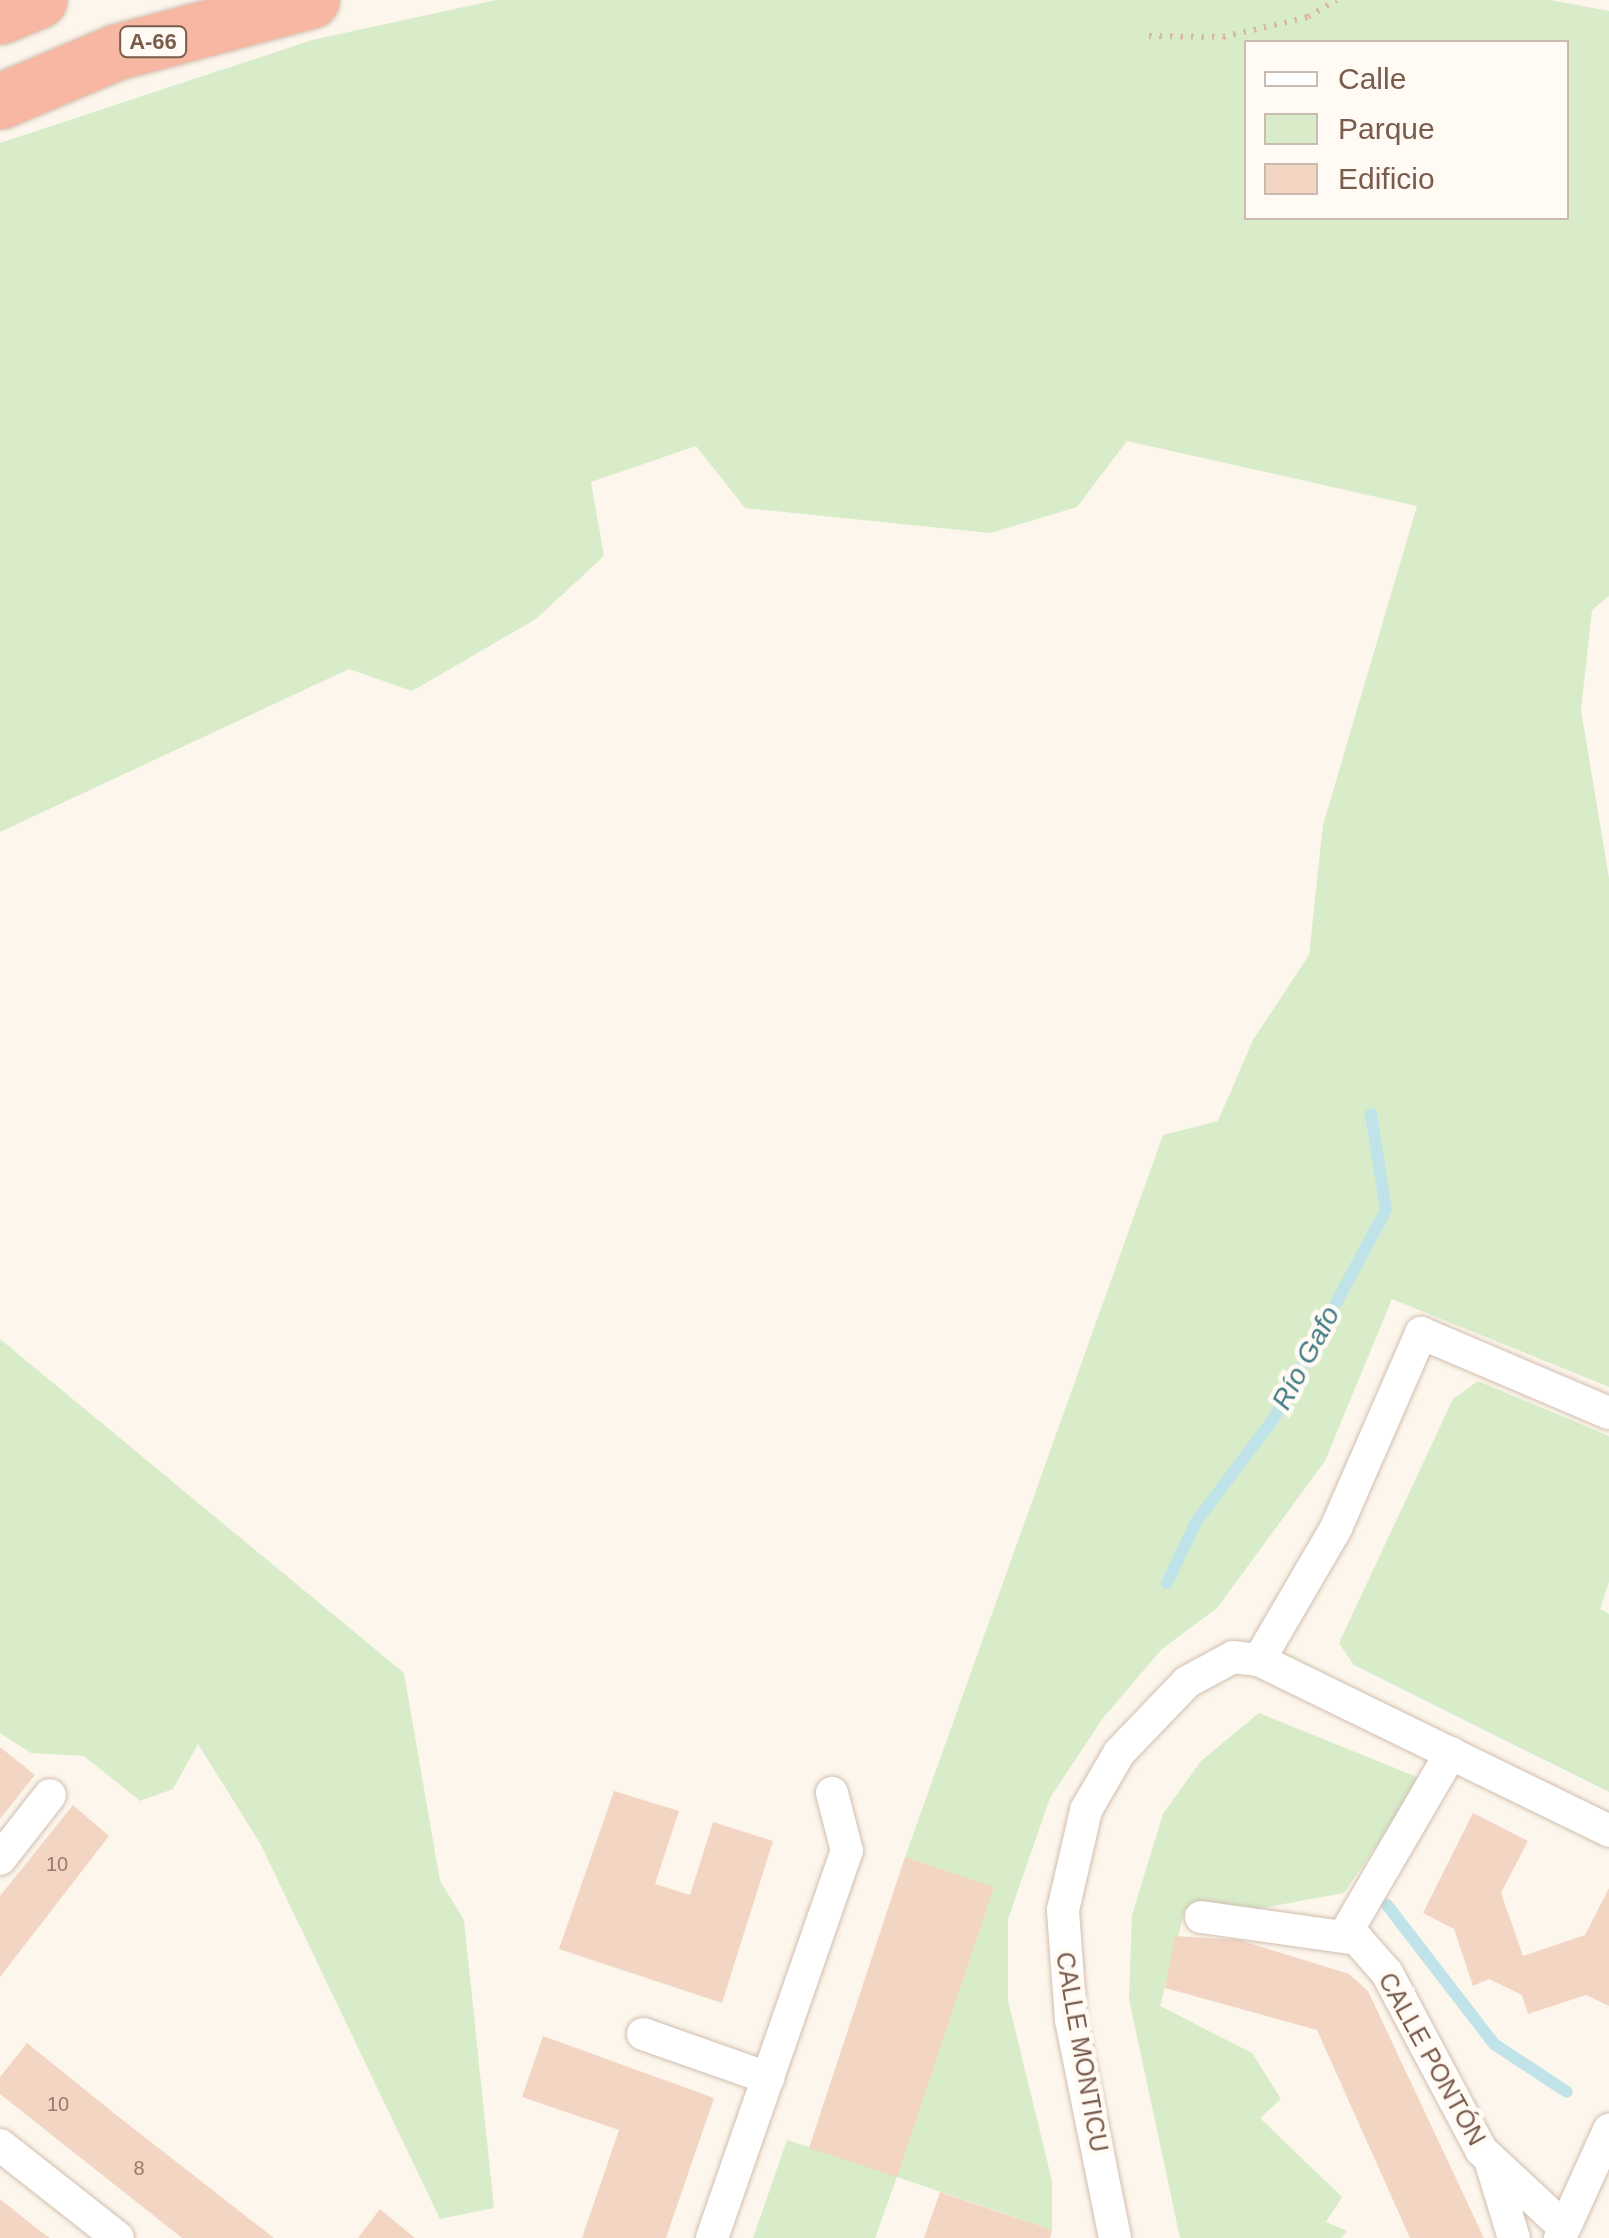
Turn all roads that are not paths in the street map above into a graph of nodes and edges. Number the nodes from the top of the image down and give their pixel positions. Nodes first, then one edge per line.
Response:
1 (39, 0) edge
2 (311, 0) edge
3 (0, 16) edge
4 (0, 100) edge
5 (1609, 1413) edge
6 (1259, 1660) junction
7 (1451, 1753) junction
8 (832, 1793) dead end
9 (50, 1795) dead end
10 (1609, 1831) edge
11 (0, 1859) edge
12 (1201, 1917) dead end
13 (1344, 1936) junction
14 (643, 2034) dead end
15 (768, 2078) junction
16 (1609, 2130) edge
17 (0, 2146) edge
18 (1491, 2163) junction
19 (1562, 2232) edge
20 (118, 2238) edge
21 (712, 2238) edge
22 (1115, 2238) edge
23 (1514, 2238) edge

1 - 3 highway
2 - 4 highway, A-66
5 - 6 street
6 - 7 street
6 - 22 street, CALLE MONTICU
7 - 10 street
7 - 13 street
8 - 15 street
9 - 11 street
12 - 13 street
13 - 18 street, CALLE PONTÓN
14 - 15 street
15 - 21 street
16 - 19 street
17 - 20 street
18 - 19 street, CALLE PONTÓN
18 - 23 street, CALLE PONTÓN

